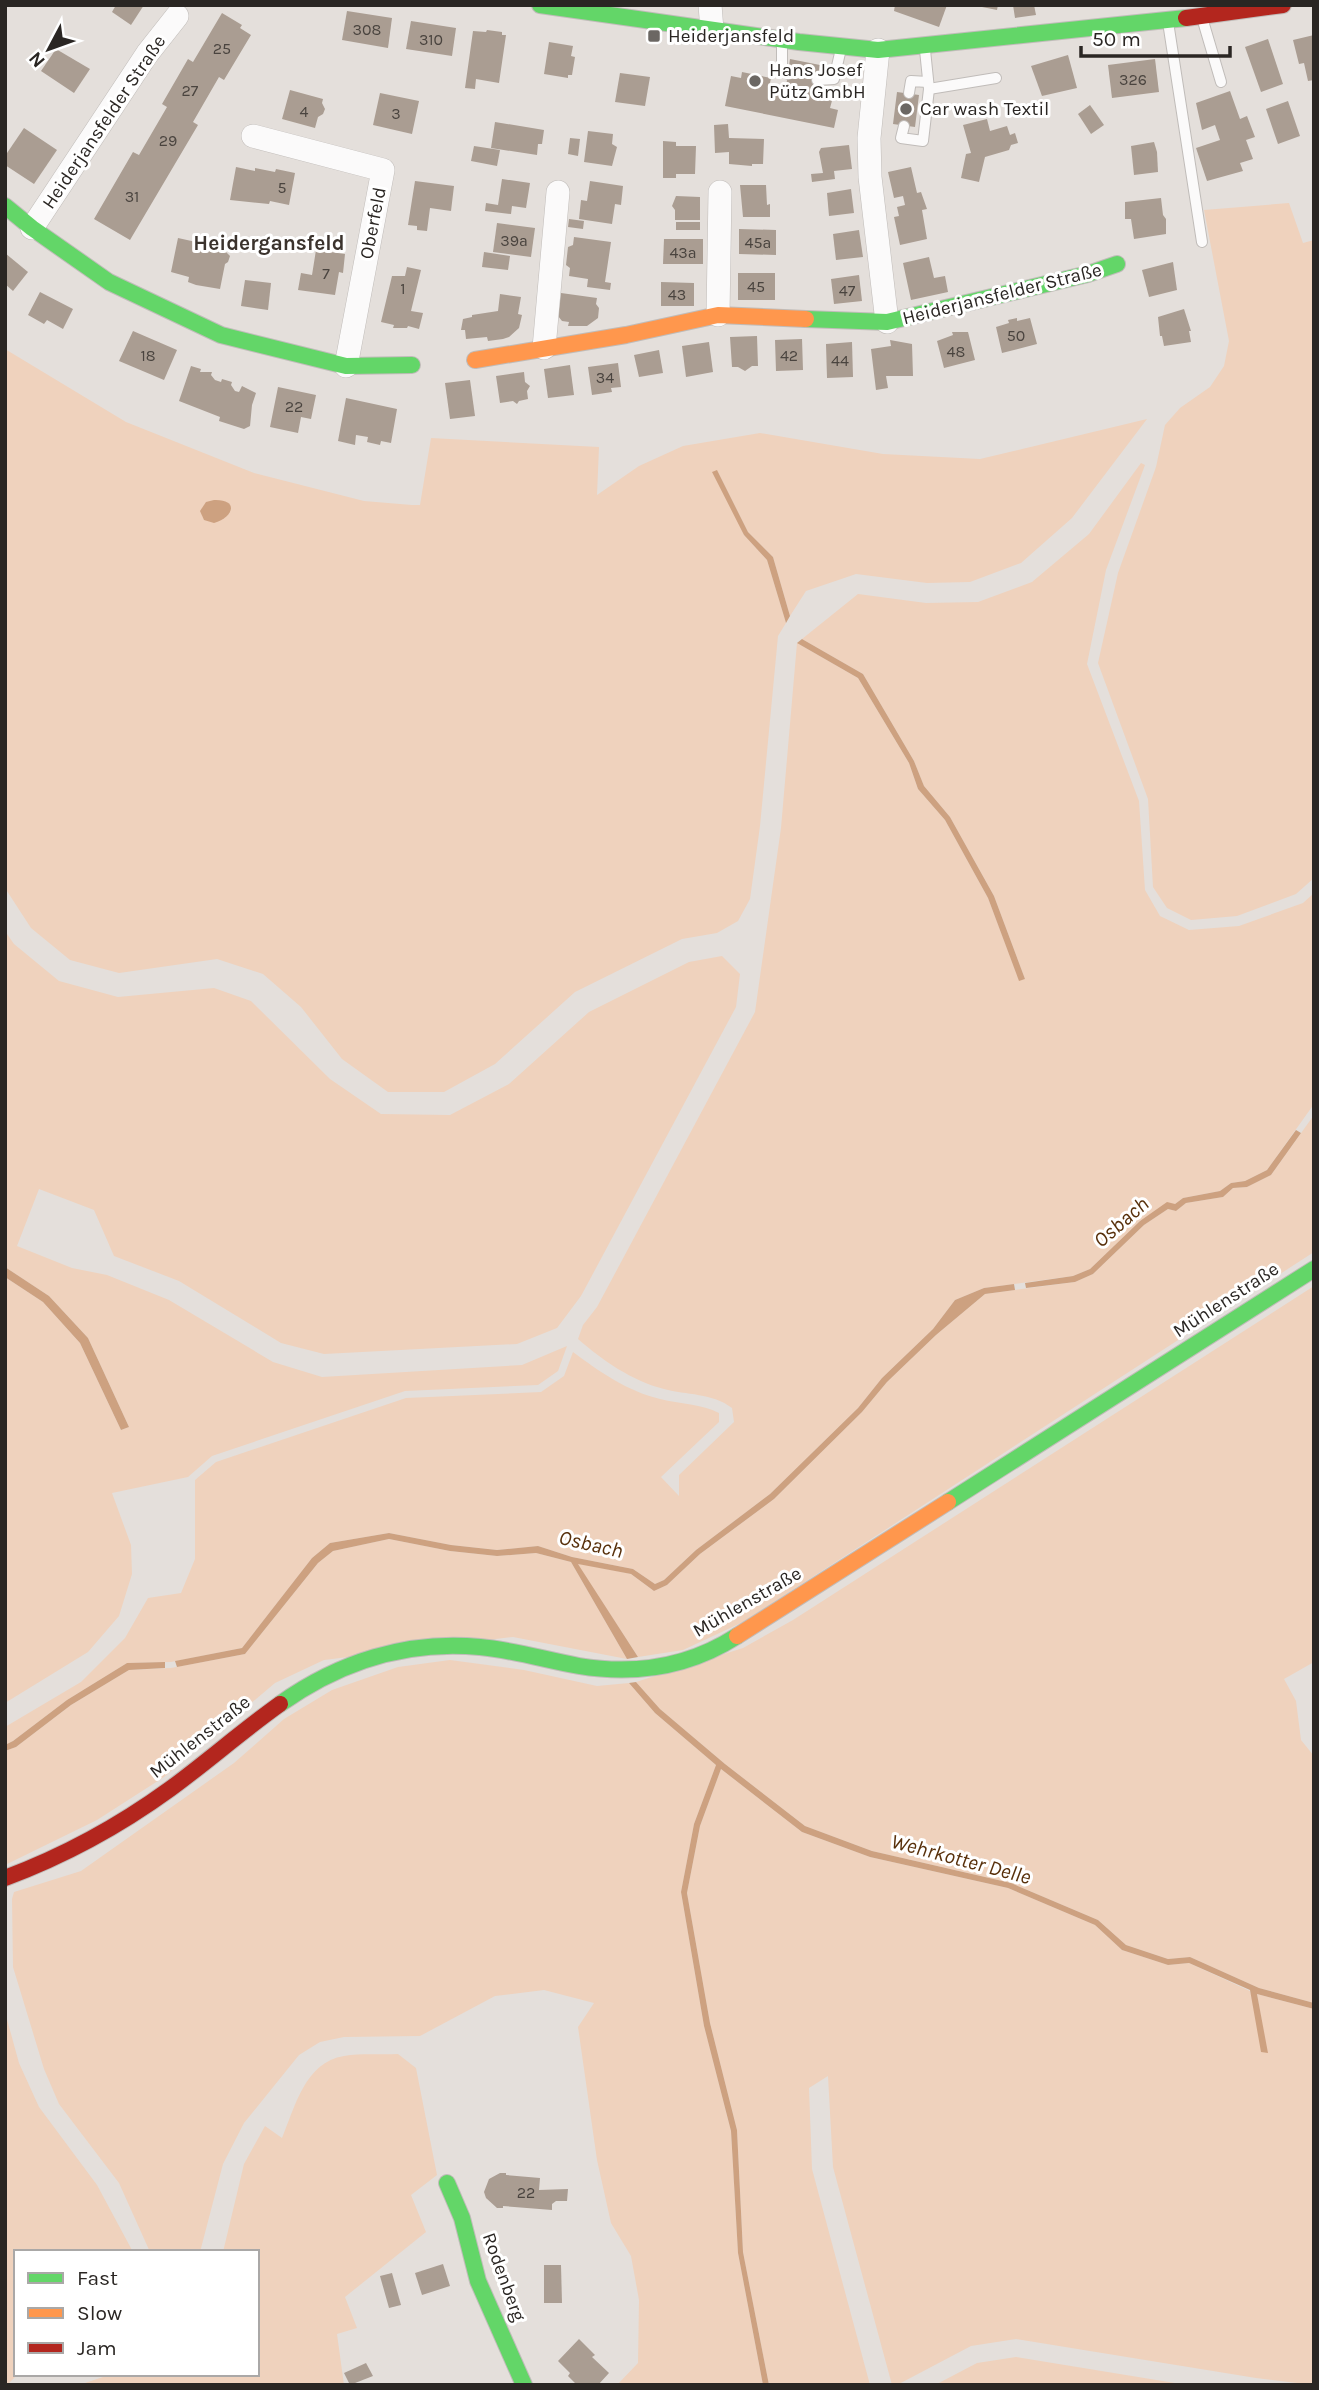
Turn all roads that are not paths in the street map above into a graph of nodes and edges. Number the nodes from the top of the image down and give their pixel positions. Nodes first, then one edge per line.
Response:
1 (540, 5) edge
2 (710, 5) edge
3 (1283, 5) edge
4 (1203, 11) edge
5 (177, 16) dead end
6 (1168, 20) junction
7 (712, 30) junction
8 (782, 40) junction
9 (924, 44) junction
10 (842, 46) junction
11 (878, 50) junction
12 (788, 74) dead end
13 (996, 78) dead end
14 (817, 80) dead end
15 (1221, 82) dead end
16 (929, 85) junction
17 (909, 93) dead end
18 (904, 125) dead end
19 (253, 136) dead end
20 (558, 192) dead end
21 (720, 192) dead end
22 (5, 206) edge
23 (32, 228) junction
24 (1202, 242) dead end
25 (1117, 264) dead end
26 (718, 315) junction
27 (887, 322) junction
28 (544, 348) junction
29 (475, 360) dead end
30 (412, 365) dead end
31 (346, 366) junction
32 (1314, 1269) edge
33 (8, 1877) edge
34 (447, 2183) dead end
35 (524, 2385) edge

1 - 7 street
2 - 7 street
3 - 4 street
4 - 6 street
4 - 15 lane
5 - 23 street, Heiderjansfelder Straße
6 - 9 street
6 - 24 lane
7 - 8 street
8 - 10 street
8 - 12 lane
9 - 11 street
9 - 16 lane
10 - 11 street
10 - 14 lane
11 - 27 street, Heiderjansfelder Straße
13 - 16 lane
16 - 17 lane
16 - 18 lane
19 - 31 street, Oberfeld
20 - 28 street
21 - 26 street
22 - 23 street, Heiderjansfelder Straße
23 - 31 street, Heiderjansfelder Straße
25 - 27 street, Heiderjansfelder Straße
26 - 27 street, Heiderjansfelder Straße
26 - 28 street, Heiderjansfelder Straße
28 - 29 street, Heiderjansfelder Straße
30 - 31 street, Heiderjansfelder Straße
32 - 33 street, Mühlenstraße
34 - 35 street, Rodenberg

